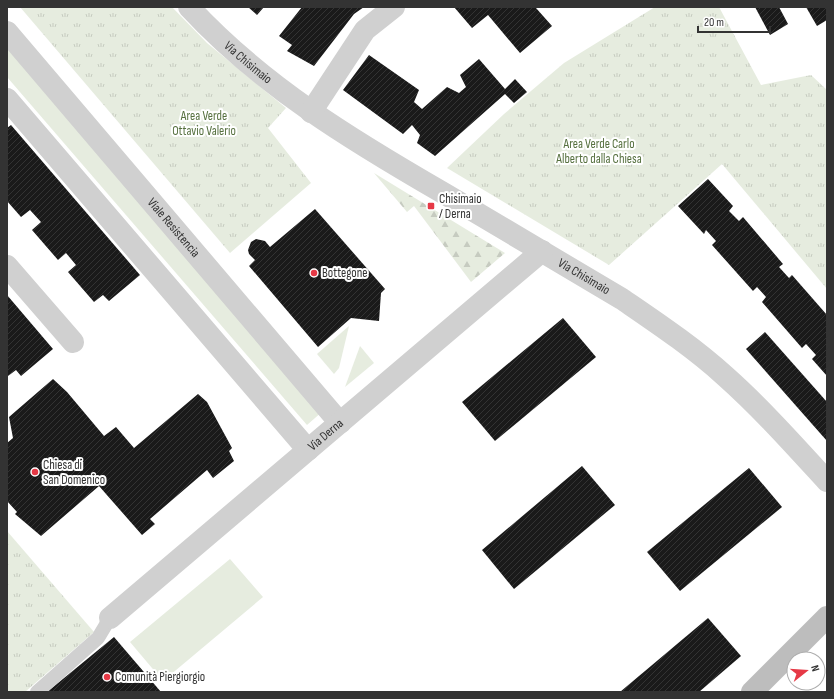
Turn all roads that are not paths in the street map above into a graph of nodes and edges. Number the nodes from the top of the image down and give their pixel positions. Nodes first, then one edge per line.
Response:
1 (190, 7) edge
2 (394, 7) edge
3 (7, 32) edge
4 (7, 99) edge
5 (311, 112) junction
6 (542, 251) junction
7 (7, 266) edge
8 (73, 342) dead end
9 (340, 423) junction
10 (308, 450) junction
11 (827, 481) edge
12 (827, 617) edge
13 (110, 618) joint
14 (37, 692) edge
15 (752, 692) edge

1 - 5 street, Via Chisimaio
2 - 5 street
3 - 9 street, Viale Resistencia
4 - 10 street
5 - 6 street, Via Chisimaio
6 - 9 street, Via Derna
6 - 11 street, Via Chisimaio
7 - 8 street
9 - 10 street, Via Derna
10 - 13 street, Via Derna
12 - 15 street
13 - 14 lane

